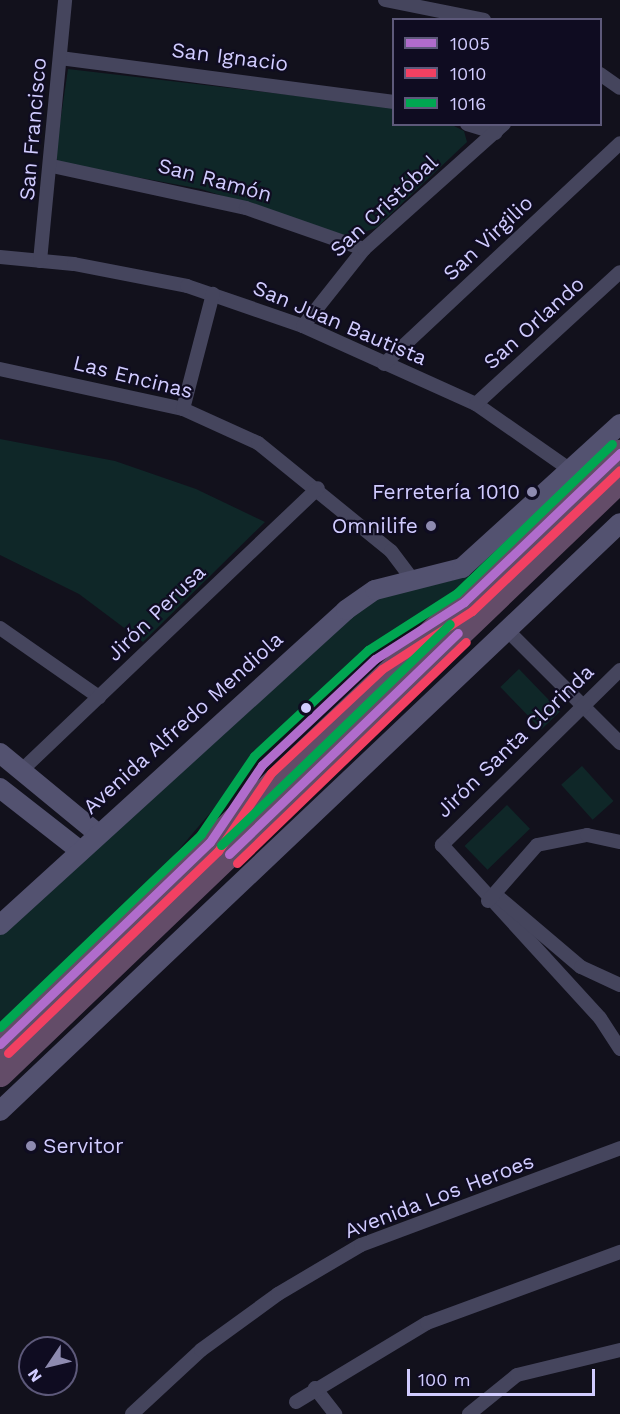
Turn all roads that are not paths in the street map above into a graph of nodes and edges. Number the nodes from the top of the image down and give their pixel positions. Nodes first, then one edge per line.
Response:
1 (65, 0) edge
2 (385, 0) edge
3 (422, 2) edge
4 (477, 18) edge
5 (60, 58) junction
6 (602, 75) edge
7 (620, 88) edge
8 (392, 102) edge
9 (480, 126) edge
10 (500, 129) edge
11 (620, 143) edge
12 (52, 166) junction
13 (364, 249) junction
14 (0, 257) edge
15 (40, 261) junction
16 (620, 272) edge
17 (213, 294) junction
18 (303, 326) junction
19 (384, 364) junction
20 (0, 369) edge
21 (476, 404) junction
22 (183, 409) junction
23 (620, 424) edge
24 (620, 453) edge
25 (572, 471) junction
26 (620, 480) edge
27 (318, 488) junction
28 (620, 523) edge
29 (413, 580) junction
30 (0, 628) edge
31 (507, 630) junction
32 (620, 670) edge
33 (99, 697) junction
34 (583, 705) junction
35 (620, 743) edge
36 (0, 753) edge
37 (23, 769) junction
38 (1, 789) edge
39 (98, 833) junction
40 (620, 842) edge
41 (79, 850) junction
42 (492, 898) junction
43 (0, 925) edge
44 (620, 985) edge
45 (0, 1044) edge
46 (620, 1049) edge
47 (0, 1074) edge
48 (0, 1112) edge
49 (620, 1148) edge
50 (620, 1252) edge
51 (620, 1350) edge
52 (315, 1388) junction
53 (296, 1402) dead end
54 (132, 1414) edge
55 (336, 1414) edge
56 (469, 1414) edge

1 - 5 street, San Francisco
2 - 3 street
3 - 4 street
5 - 8 street, San Ignacio
5 - 12 street, San Francisco
6 - 7 street
9 - 10 street
10 - 13 street, San Cristóbal
11 - 19 street, San Virgilio
12 - 13 street, San Ramón
12 - 15 street, San Francisco
13 - 18 street, San Cristóbal
14 - 15 street, San Juan Bautista
15 - 17 street, San Juan Bautista
16 - 21 street, San Orlando
17 - 18 street, San Juan Bautista
17 - 22 street
18 - 19 street, San Juan Bautista
19 - 21 street, San Juan Bautista
20 - 22 street, Las Encinas
21 - 25 street, San Juan Bautista
22 - 27 street, Las Encinas
23 - 25 main road
24 - 45 highway
25 - 29 main road, Avenida Alfredo Mendiola
26 - 47 highway
27 - 29 street, Las Encinas
27 - 33 street, Jirón Perusa
28 - 31 main road
29 - 39 main road, Avenida Alfredo Mendiola
30 - 33 street
31 - 34 street
31 - 48 main road
32 - 34 street, Jirón Santa Clorinda
33 - 37 street, Jirón Perusa
34 - 35 street
34 - 42 street, Jirón Santa Clorinda
36 - 37 main road
37 - 39 main road
38 - 41 main road
39 - 41 main road, Avenida Alfredo Mendiola
40 - 42 street
41 - 43 main road, Avenida Alfredo Mendiola
42 - 44 street
42 - 46 street
49 - 54 street, Avenida Los Heroes
50 - 52 street
51 - 56 street
52 - 53 street
52 - 55 street

